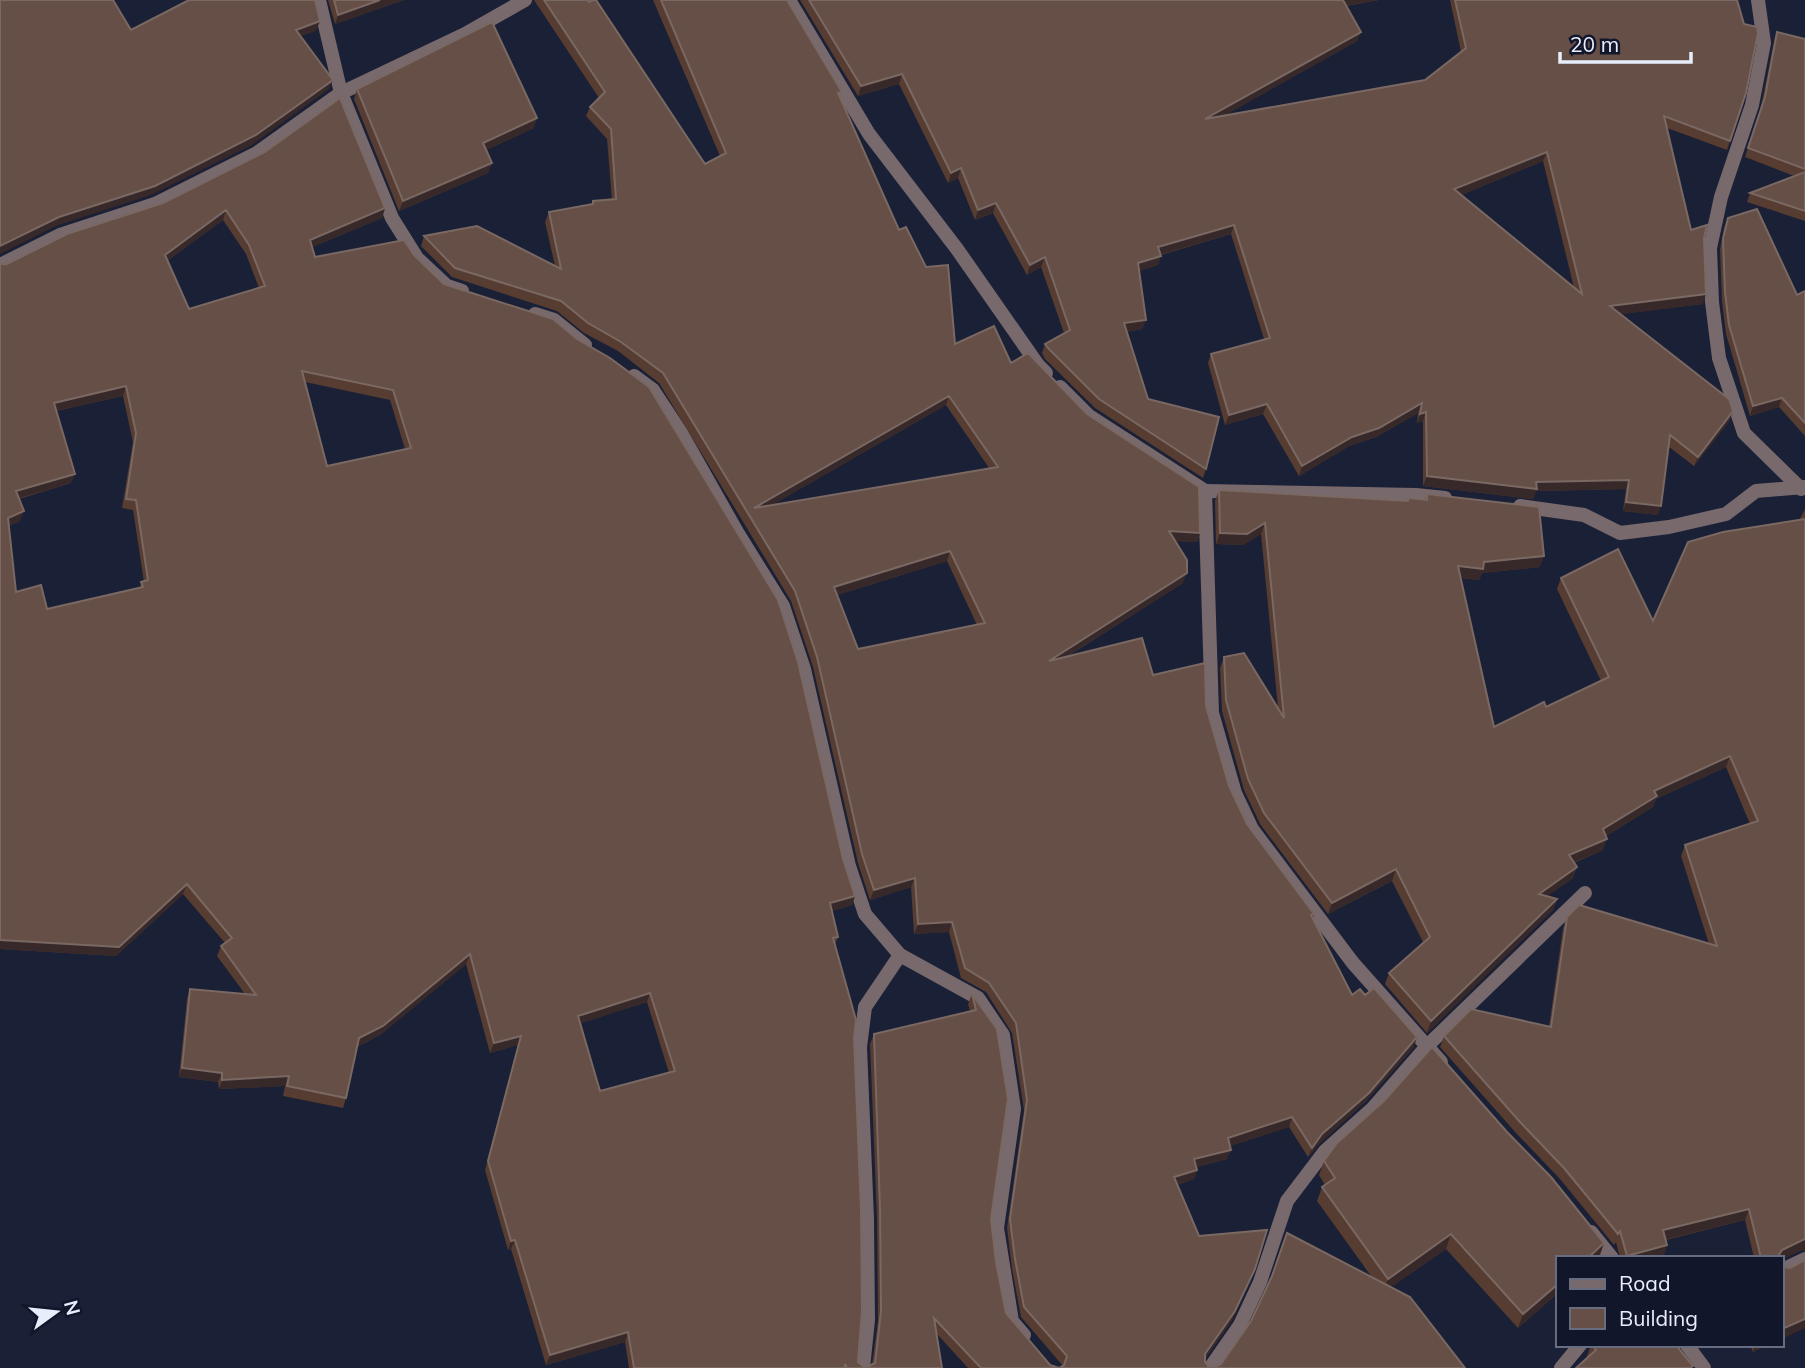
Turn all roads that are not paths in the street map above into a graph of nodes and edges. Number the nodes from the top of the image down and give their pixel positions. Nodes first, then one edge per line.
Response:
1 (318, 0) edge
2 (525, 0) edge
3 (789, 0) edge
4 (1758, 0) edge
5 (341, 93) junction
6 (0, 265) edge
7 (481, 297) edge
8 (516, 308) edge
9 (601, 353) edge
10 (622, 367) edge
11 (1803, 488) edge
12 (1205, 491) junction
13 (1455, 499) edge
14 (1507, 505) edge
15 (1585, 893) dead end
16 (900, 955) junction
17 (1427, 1046) junction
18 (1454, 1078) edge
19 (1578, 1216) edge
20 (1610, 1256) edge
21 (1805, 1259) edge
22 (1784, 1269) edge
23 (1030, 1342) edge
24 (1578, 1347) edge
25 (1689, 1347) edge
26 (863, 1368) edge
27 (1210, 1368) edge
28 (1561, 1368) edge
29 (1704, 1368) edge

1 - 5 street
2 - 5 street
3 - 12 street
4 - 11 street
5 - 6 street
5 - 7 street
8 - 9 street
10 - 16 street
11 - 14 street
12 - 13 street
12 - 17 street
15 - 17 street
16 - 23 street
16 - 26 street
17 - 18 street
17 - 27 street
19 - 20 street
21 - 22 street
24 - 28 street
25 - 29 street

